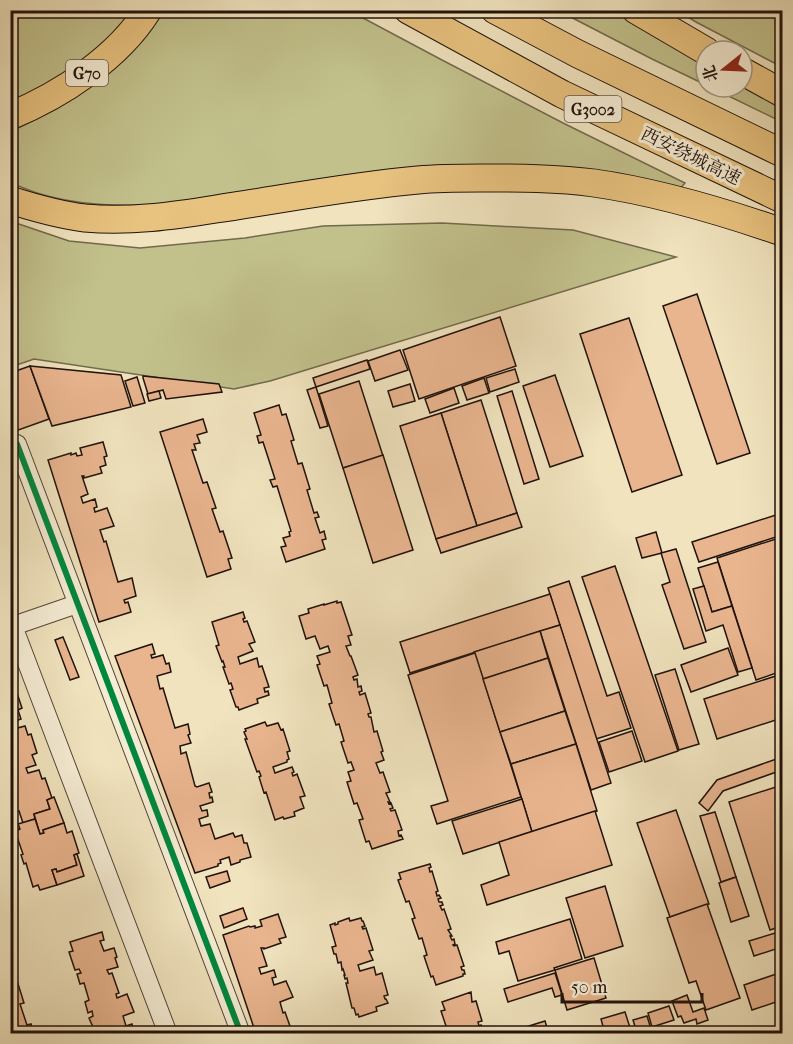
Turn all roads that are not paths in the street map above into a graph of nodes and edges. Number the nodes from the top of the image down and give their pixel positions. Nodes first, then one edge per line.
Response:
1 (148, 10) edge
2 (408, 10) edge
3 (495, 10) edge
4 (636, 10) edge
5 (694, 44) edge
6 (754, 77) edge
7 (783, 93) edge
8 (10, 116) edge
9 (783, 153) edge
10 (783, 199) edge
11 (10, 200) edge
12 (783, 232) edge
13 (14, 446) edge
14 (78, 604) junction
15 (168, 1034) edge
16 (242, 1034) edge

1 - 8 highway, G70
2 - 10 highway, 西安绕城高速 / G3002
3 - 9 highway, G3002
4 - 5 highway
6 - 7 highway
11 - 12 highway
13 - 14 street
14 - 15 street
14 - 16 street

